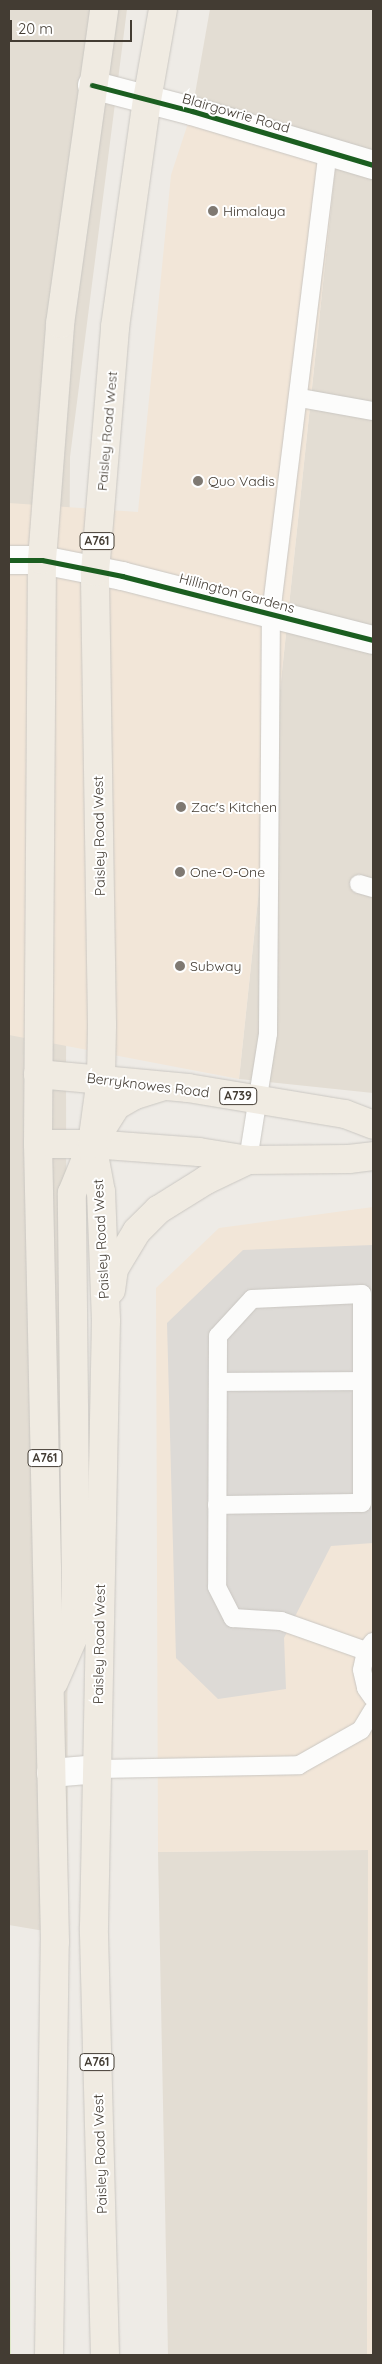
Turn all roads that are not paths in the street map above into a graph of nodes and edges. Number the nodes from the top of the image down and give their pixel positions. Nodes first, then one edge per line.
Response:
1 (104, 9) edge
2 (163, 9) edge
3 (92, 85) junction
4 (147, 100) junction
5 (328, 152) junction
6 (373, 165) edge
7 (300, 398) junction
8 (373, 411) edge
9 (9, 560) edge
10 (42, 560) junction
11 (95, 572) junction
12 (272, 614) junction
13 (373, 640) edge
14 (38, 1074) junction
15 (101, 1078) junction
16 (164, 1086) junction
17 (258, 1099) junction
18 (373, 1125) edge
19 (38, 1144) junction
20 (92, 1144) junction
21 (373, 1156) edge
22 (248, 1160) junction
23 (106, 1321) junction
24 (362, 1381) junction
25 (218, 1382) junction
26 (217, 1505) junction
27 (370, 1646) edge
28 (51, 1690) junction
29 (373, 1698) edge
30 (373, 1710) edge
31 (99, 1768) junction
32 (51, 1773) junction
33 (49, 2355) edge
34 (105, 2355) edge

1 - 3 main road, A761
2 - 4 main road, Paisley Road West / A761
3 - 4 street, Blairgowrie Road
3 - 10 main road, A761
4 - 5 street, Blairgowrie Road
4 - 11 main road, Paisley Road West / A761
5 - 6 street, Blairgowrie Road
5 - 7 lane
7 - 8 lane
7 - 12 lane
9 - 10 street, Hillington Gardens
10 - 11 street, Hillington Gardens
10 - 14 main road, A761
11 - 12 street, Hillington Gardens
11 - 15 main road, Paisley Road West / A761
12 - 13 street, Hillington Gardens
12 - 17 lane
14 - 15 main road, Berryknowes Road / A739
14 - 19 main road, A761
15 - 16 main road, Berryknowes Road / A739
15 - 20 main road, Paisley Road West / A761
16 - 17 main road, Berryknowes Road / A739
16 - 20 main road
17 - 18 main road, Berryknowes Road / A739
17 - 22 lane
19 - 20 main road
19 - 28 main road, A761
20 - 22 main road
20 - 23 main road, Paisley Road West / A761
20 - 28 main road
21 - 22 main road
22 - 23 main road
23 - 31 main road, Paisley Road West / A761
24 - 25 lane
24 - 25 lane
24 - 26 lane
25 - 26 lane
26 - 27 lane
27 - 29 lane
28 - 32 main road, A761
30 - 31 lane
31 - 32 street
31 - 34 main road, Paisley Road West / A761
32 - 33 main road, A761

